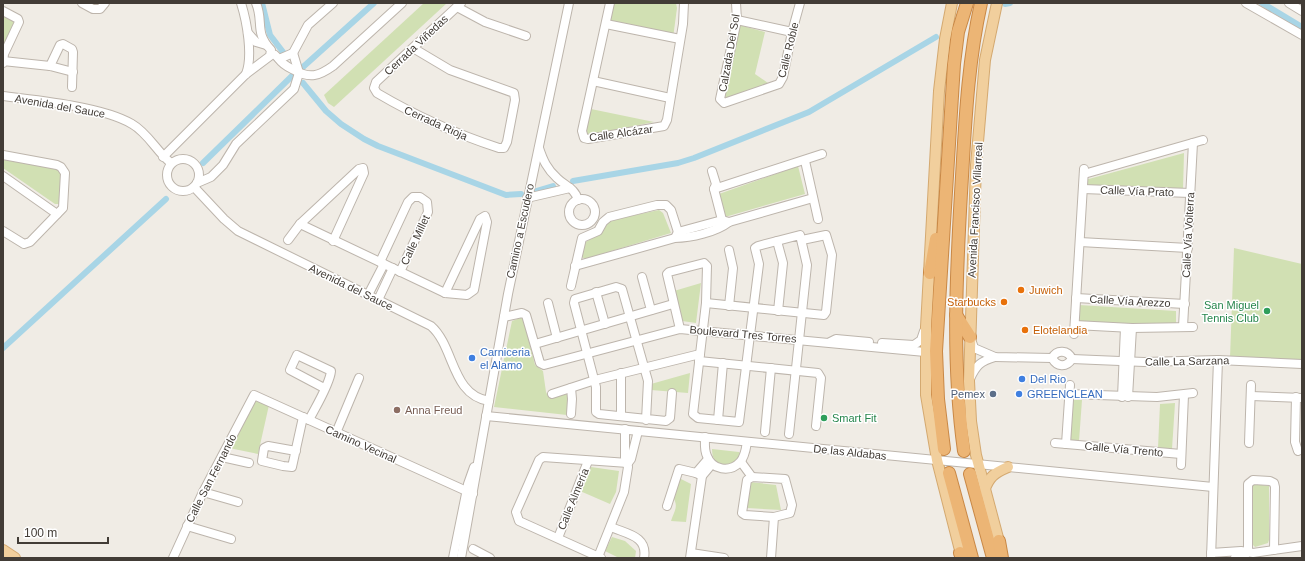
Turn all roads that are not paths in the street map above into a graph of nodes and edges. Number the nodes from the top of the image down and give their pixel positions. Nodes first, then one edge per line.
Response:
1 (82, 3) edge
2 (105, 3) edge
3 (241, 3) edge
4 (256, 3) edge
5 (333, 3) edge
6 (402, 3) edge
7 (570, 3) edge
8 (610, 3) edge
9 (684, 3) edge
10 (736, 3) edge
11 (800, 3) edge
12 (952, 3) edge
13 (960, 3) edge
14 (966, 3) edge
15 (981, 3) edge
16 (997, 3) edge
17 (1246, 3) edge
18 (1289, 3) edge
19 (459, 5) edge
20 (3, 11) edge
21 (1302, 11) edge
22 (736, 20) junction
23 (606, 24) junction
24 (792, 32) junction
25 (958, 32) junction
26 (248, 33) junction
27 (1302, 35) edge
28 (526, 36) dead end
29 (680, 39) junction
30 (266, 45) junction
31 (413, 48) junction
32 (271, 53) junction
33 (293, 53) junction
34 (3, 59) edge
35 (279, 59) junction
36 (50, 66) junction
37 (73, 72) junction
38 (299, 73) junction
39 (246, 74) junction
40 (593, 81) junction
41 (72, 87) dead end
42 (374, 88) joint
43 (3, 96) edge
44 (670, 98) junction
45 (722, 103) joint
46 (1203, 140) dead end
47 (1193, 143) junction
48 (538, 148) junction
49 (822, 154) dead end
50 (3, 156) edge
51 (163, 157) junction
52 (805, 161) junction
53 (171, 163) junction
54 (712, 172) dead end
55 (3, 176) edge
56 (946, 181) junction
57 (196, 185) junction
58 (570, 188) junction
59 (714, 189) junction
60 (1083, 189) junction
61 (1190, 193) junction
62 (527, 198) junction
63 (813, 198) junction
64 (578, 200) junction
65 (57, 214) junction
66 (593, 219) junction
67 (818, 219) dead end
68 (725, 221) junction
69 (300, 224) junction
70 (586, 224) junction
71 (602, 224) junction
72 (3, 231) edge
73 (589, 235) junction
74 (677, 235) junction
75 (288, 240) dead end
76 (333, 240) junction
77 (777, 240) junction
78 (802, 240) junction
79 (1080, 242) junction
80 (1188, 248) junction
81 (729, 250) dead end
82 (575, 266) junction
83 (389, 267) junction
84 (930, 273) junction
85 (642, 277) dead end
86 (571, 286) dead end
87 (596, 292) junction
88 (446, 293) junction
89 (373, 298) junction
90 (1076, 298) junction
91 (548, 303) dead end
92 (706, 303) junction
93 (673, 304) junction
94 (1185, 304) junction
95 (729, 306) junction
96 (754, 308) junction
97 (652, 310) junction
98 (778, 311) junction
99 (802, 313) junction
100 (956, 315) junction
101 (504, 316) junction
102 (629, 317) junction
103 (605, 324) junction
104 (1075, 325) junction
105 (926, 327) junction
106 (1183, 327) junction
107 (1193, 327) dead end
108 (1129, 328) junction
109 (680, 329) junction
110 (582, 330) junction
111 (703, 330) junction
112 (1074, 334) dead end
113 (751, 335) junction
114 (970, 337) junction
115 (557, 338) junction
116 (799, 339) junction
117 (635, 341) junction
118 (535, 344) junction
119 (890, 347) junction
120 (925, 352) junction
121 (589, 354) junction
122 (700, 357) junction
123 (995, 357) junction
124 (1052, 358) junction
125 (1072, 360) junction
126 (1218, 360) junction
127 (1127, 362) junction
128 (722, 363) junction
129 (1302, 364) edge
130 (748, 366) junction
131 (644, 367) junction
132 (772, 368) junction
133 (796, 371) junction
134 (621, 373) junction
135 (359, 378) dead end
136 (595, 380) junction
137 (969, 381) junction
138 (1070, 385) dead end
139 (1251, 385) dead end
140 (324, 388) junction
141 (571, 388) junction
142 (672, 393) dead end
143 (1193, 393) dead end
144 (552, 394) dead end
145 (1068, 394) junction
146 (1184, 395) junction
147 (1251, 396) junction
148 (1125, 397) junction
149 (1299, 397) edge
150 (251, 398) joint
151 (489, 401) junction
152 (571, 414) dead end
153 (486, 416) junction
154 (621, 416) junction
155 (306, 419) junction
156 (646, 420) junction
157 (718, 420) junction
158 (816, 426) dead end
159 (625, 429) junction
160 (638, 431) junction
161 (336, 432) junction
162 (766, 432) dead end
163 (789, 434) dead end
164 (705, 437) junction
165 (747, 442) junction
166 (1055, 443) dead end
167 (1249, 443) dead end
168 (1066, 444) junction
169 (944, 449) dead end
170 (296, 451) dead end
171 (964, 451) dead end
172 (1298, 451) dead end
173 (1181, 454) junction
174 (222, 457) junction
175 (937, 460) junction
176 (588, 461) junction
177 (710, 462) junction
178 (249, 463) dead end
179 (628, 463) junction
180 (739, 464) junction
181 (978, 464) junction
182 (1181, 465) dead end
183 (1008, 467) junction
184 (949, 473) dead end
185 (970, 474) dead end
186 (699, 475) junction
187 (751, 477) junction
188 (1213, 487) junction
189 (984, 490) junction
190 (203, 492) junction
191 (470, 493) junction
192 (238, 502) dead end
193 (667, 506) dead end
194 (774, 517) junction
195 (187, 526) junction
196 (611, 527) junction
197 (558, 538) junction
198 (231, 539) dead end
199 (999, 541) joint
200 (1302, 546) edge
201 (473, 549) dead end
202 (3, 550) edge
203 (1274, 550) junction
204 (1248, 552) junction
205 (690, 556) edge
206 (961, 556) edge
207 (1211, 556) edge
208 (600, 557) edge
209 (15, 558) edge
210 (173, 558) edge
211 (453, 558) edge
212 (461, 558) edge
213 (489, 558) edge
214 (644, 558) edge
215 (724, 558) edge
216 (771, 558) edge
217 (972, 558) edge
218 (993, 558) edge
219 (1003, 558) edge
220 (1235, 558) edge

1 - 2 street
3 - 26 street
4 - 30 street
5 - 33 street
6 - 38 street
7 - 48 street, Camino a Escudero
8 - 23 street, Calle Alcázar
9 - 29 street, Calle Alcázar
10 - 22 street, Calzada Del Sol
11 - 24 street, Calle Roble
12 - 84 main road
13 - 25 highway
14 - 25 highway
15 - 100 highway, Avenida Francisco Villarreal
16 - 114 main road, Avenida Francisco Villarreal
17 - 27 street
18 - 21 street
19 - 28 street
19 - 31 street, Cerrada Viñedas
20 - 34 street
22 - 24 street
22 - 45 street, Calzada Del Sol
23 - 29 street
23 - 40 street, Calle Alcázar
24 - 45 street, Calle Roble
25 - 56 highway
26 - 30 street
26 - 39 street
29 - 44 street, Calle Alcázar
30 - 32 street
31 - 42 street, Cerrada Viñedas
31 - 42 street, Cerrada Rioja
32 - 35 street
32 - 39 street
33 - 35 street
33 - 38 street
34 - 36 street
35 - 38 street
36 - 37 street
36 - 37 street
37 - 41 street
38 - 57 street
39 - 51 street
40 - 44 street
40 - 44 street, Calle Alcázar
43 - 51 street, Avenida del Sauce
46 - 47 street
47 - 60 street
47 - 61 street, Calle Vía Volterra
48 - 58 street
48 - 62 street, Camino a Escudero
49 - 52 street
50 - 65 street
51 - 53 street, Avenida del Sauce
52 - 59 street
52 - 63 street
53 - 57 street
53 - 57 street
54 - 59 street
55 - 65 street
56 - 84 highway
56 - 169 highway
57 - 89 street, Avenida del Sauce
58 - 62 street
58 - 64 street
59 - 68 street
60 - 61 street, Calle Vía Prato
60 - 79 street
61 - 80 street, Calle Vía Volterra
62 - 101 street, Camino a Escudero
63 - 67 street
63 - 68 street
64 - 66 street
64 - 70 street
65 - 72 street
66 - 70 street
66 - 71 street
68 - 74 street
69 - 75 street
69 - 76 street
69 - 76 street
70 - 73 street
71 - 73 street
71 - 74 street
73 - 82 street
74 - 82 street
76 - 83 street
77 - 78 street
77 - 96 street
77 - 98 street
78 - 99 street
78 - 99 street
79 - 80 street
79 - 90 street
80 - 94 street, Calle Vía Volterra
81 - 95 street
82 - 86 street
83 - 83 street, Calle Millet
83 - 88 street
83 - 89 street
83 - 89 street
84 - 105 main road
85 - 97 street
87 - 102 street
87 - 103 street
87 - 110 street
88 - 88 street
89 - 151 street, Avenida del Sauce
90 - 94 street, Calle Vía Arezzo
90 - 104 street
91 - 115 street
92 - 93 street
92 - 95 street
92 - 111 street
93 - 97 street
93 - 109 street
94 - 106 street, Calle Vía Volterra
95 - 96 street
96 - 98 street
96 - 113 street
97 - 102 street
98 - 99 street
99 - 116 street
100 - 114 highway
100 - 171 highway, Avenida Francisco Villarreal
101 - 118 street
101 - 151 street, Camino a Escudero
102 - 103 street
102 - 117 street
103 - 110 street
104 - 108 street
104 - 112 street
105 - 119 street
105 - 120 main road
106 - 107 street
106 - 108 street
108 - 127 street
109 - 111 street, Boulevard Tres Torres
109 - 117 street, Boulevard Tres Torres
110 - 115 street
110 - 121 street
111 - 113 street, Boulevard Tres Torres
111 - 122 street
113 - 116 street, Boulevard Tres Torres
113 - 130 street
114 - 123 street, Calle La Sarzana
114 - 137 main road, Avenida Francisco Villarreal
115 - 118 street
116 - 119 street, Boulevard Tres Torres
116 - 133 street
117 - 121 street, Boulevard Tres Torres
117 - 131 street
118 - 121 street, Boulevard Tres Torres
119 - 120 street, Boulevard Tres Torres
120 - 175 main road
121 - 136 street
122 - 128 street
122 - 131 street
122 - 157 street
123 - 124 street, Calle La Sarzana
123 - 137 street, Calle La Sarzana
124 - 125 street, Calle La Sarzana
124 - 125 street, Calle La Sarzana
125 - 127 street, Calle La Sarzana
126 - 127 street, Calle La Sarzana
126 - 129 street, Calle La Sarzana
126 - 188 street
127 - 148 street
128 - 130 street
128 - 157 street
130 - 132 street
130 - 157 street
131 - 134 street
131 - 156 street
132 - 133 street
132 - 162 street
133 - 158 street
133 - 163 street
134 - 136 street
134 - 154 street
135 - 161 street
136 - 141 street
136 - 154 street
137 - 181 main road, Avenida Francisco Villarreal
138 - 145 street
139 - 147 street
140 - 140 street
140 - 155 street
141 - 144 street
141 - 152 street
142 - 156 street
143 - 146 street
145 - 148 street
145 - 168 street
146 - 148 street
146 - 173 street
147 - 149 street
147 - 167 street
149 - 172 street
150 - 155 street, Camino Vecinal
150 - 174 street, Calle San Fernando
151 - 153 street, Camino a Escudero
153 - 159 street, De las Aldabas
153 - 191 street, Camino a Escudero
154 - 156 street
155 - 161 street, Camino Vecinal
155 - 170 street
159 - 160 street, De las Aldabas
159 - 179 street
160 - 164 street, De las Aldabas
160 - 179 street
161 - 191 street, Camino Vecinal
164 - 165 street, De las Aldabas
164 - 177 street
165 - 175 street, De las Aldabas
165 - 180 street
166 - 168 street, Calle Vía Trento
168 - 173 street, Calle Vía Trento
173 - 182 street
174 - 178 street
174 - 190 street, Calle San Fernando
175 - 181 street, De las Aldabas
175 - 206 main road
176 - 179 street
176 - 197 street, Calle Almería
176 - 197 street
177 - 180 street
177 - 186 street
179 - 196 street
180 - 187 street
181 - 183 street, De las Aldabas
181 - 189 main road, Avenida Francisco Villarreal
183 - 188 street, De las Aldabas
183 - 189 main road
184 - 217 highway
185 - 218 highway
186 - 193 street
186 - 205 street
187 - 194 street
187 - 194 street
188 - 207 street
189 - 199 main road, Avenida Francisco Villarreal
190 - 192 street
190 - 195 street, Calle San Fernando
191 - 211 street, Camino a Escudero
191 - 212 street, Camino a Escudero
194 - 216 street
195 - 198 street
195 - 210 street, Calle San Fernando
196 - 208 street
196 - 214 street
197 - 208 street
199 - 219 highway
200 - 203 street
201 - 213 street
202 - 209 main road
203 - 204 street
203 - 204 street
204 - 207 street
204 - 220 street
205 - 215 street

